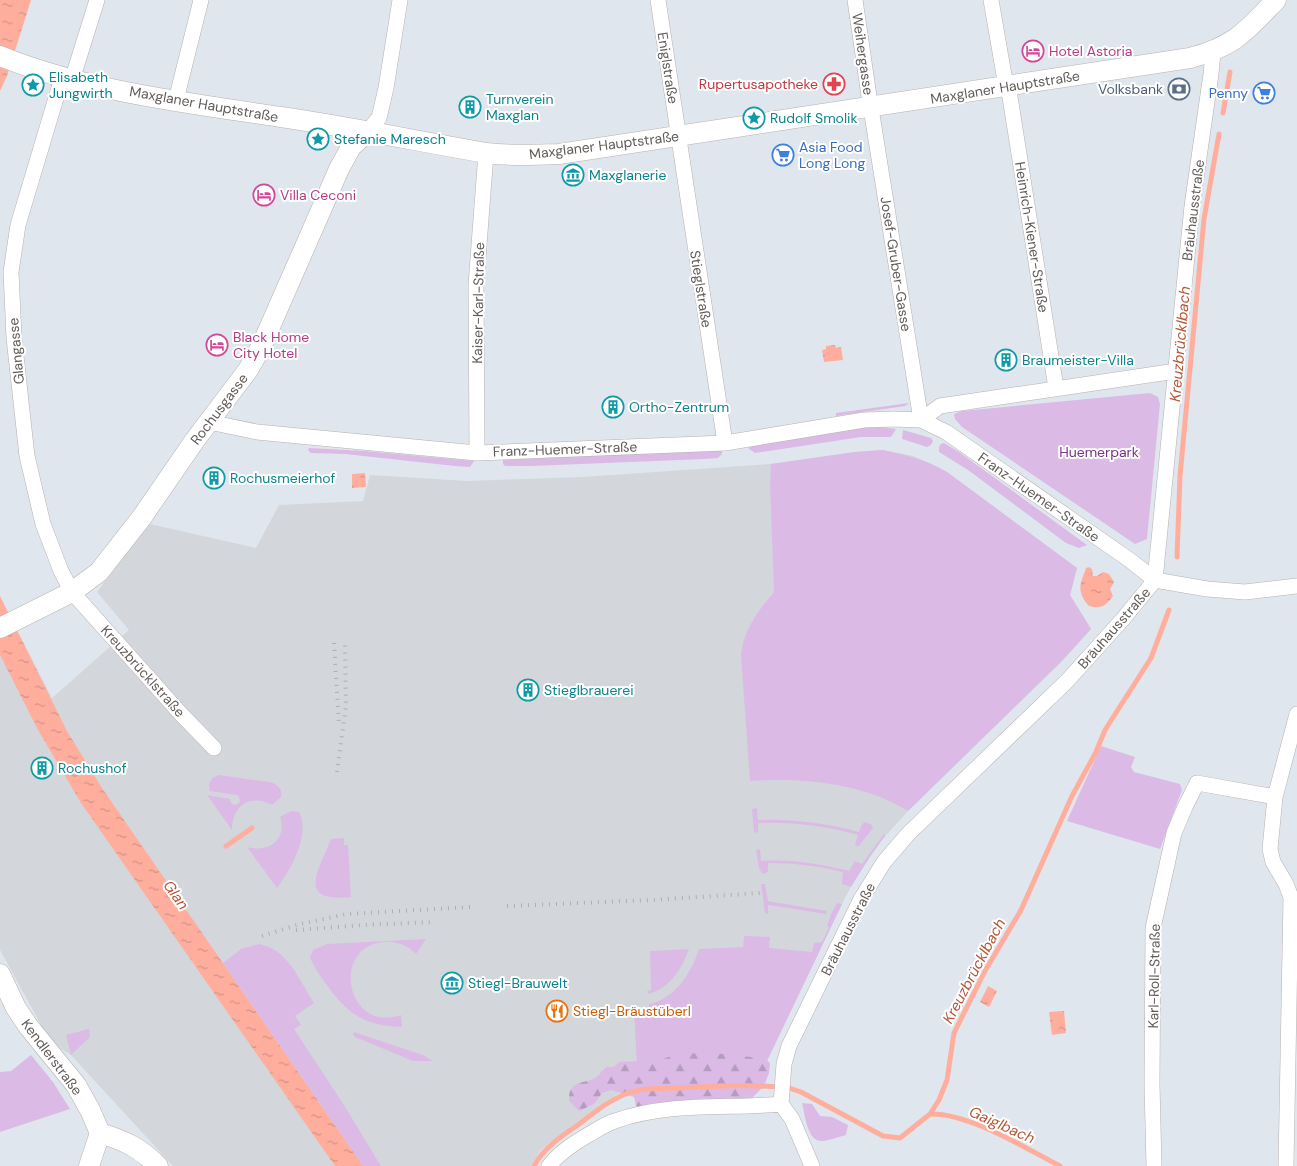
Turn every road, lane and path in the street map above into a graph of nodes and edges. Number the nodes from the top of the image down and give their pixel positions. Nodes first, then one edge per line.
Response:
1 (97, 0) edge
2 (200, 0) edge
3 (400, 0) edge
4 (658, 0) edge
5 (855, 0) edge
6 (991, 0) edge
7 (1276, 0) edge
8 (1213, 52) junction
9 (7, 59) edge
10 (67, 79) junction
11 (1007, 86) junction
12 (176, 100) junction
13 (870, 107) junction
14 (367, 132) junction
15 (679, 136) junction
16 (486, 153) junction
17 (1176, 371) junction
18 (1056, 388) junction
19 (921, 420) junction
20 (209, 422) junction
21 (725, 443) junction
22 (477, 453) junction
23 (1155, 580) junction
24 (1297, 586) edge
25 (72, 592) junction
26 (9, 624) edge
27 (1297, 714) edge
28 (214, 748) dead end
29 (1275, 797) junction
30 (0, 974) edge
31 (781, 1100) junction
32 (100, 1133) junction
33 (89, 1166) edge
34 (158, 1166) edge
35 (549, 1166) edge
36 (812, 1166) edge
37 (1154, 1166) edge
38 (1286, 1166) edge

1 - 10 street, Glangasse
2 - 12 street
3 - 14 street
4 - 15 street, Eniglstraße
5 - 13 street, Weihergasse
6 - 11 street, Heinrich-Kiener-Straße
7 - 8 street, Maxglaner Hauptstraße
8 - 11 street, Maxglaner Hauptstraße
8 - 17 street, Bräuhausstraße
9 - 10 street, Maxglaner Hauptstraße
10 - 12 street, Maxglaner Hauptstraße
10 - 25 street, Glangasse
11 - 13 street, Maxglaner Hauptstraße
11 - 18 street, Heinrich-Kiener-Straße
12 - 14 street, Maxglaner Hauptstraße
13 - 15 street, Maxglaner Hauptstraße
13 - 19 street, Josef-Gruber-Gasse
14 - 16 street, Maxglaner Hauptstraße
14 - 20 street, Rochusgasse
15 - 16 street, Maxglaner Hauptstraße
15 - 21 street, Stieglstraße
16 - 22 street, Kaiser-Karl-Straße
17 - 18 street
17 - 23 street, Bräuhausstraße
18 - 19 street
19 - 21 street, Franz-Huemer-Straße
19 - 23 street, Franz-Huemer-Straße
20 - 22 street, Franz-Huemer-Straße
20 - 25 street, Rochusgasse
21 - 22 street, Franz-Huemer-Straße
23 - 24 street
23 - 31 street, Bräuhausstraße
25 - 26 street, Rochusgasse
25 - 28 street, Kreuzbrücklstraße
27 - 29 street
29 - 37 street, Karl-Roll-Straße
29 - 38 street
30 - 32 street, Kendlerstraße
31 - 35 street
31 - 36 street
32 - 33 street
32 - 34 street

